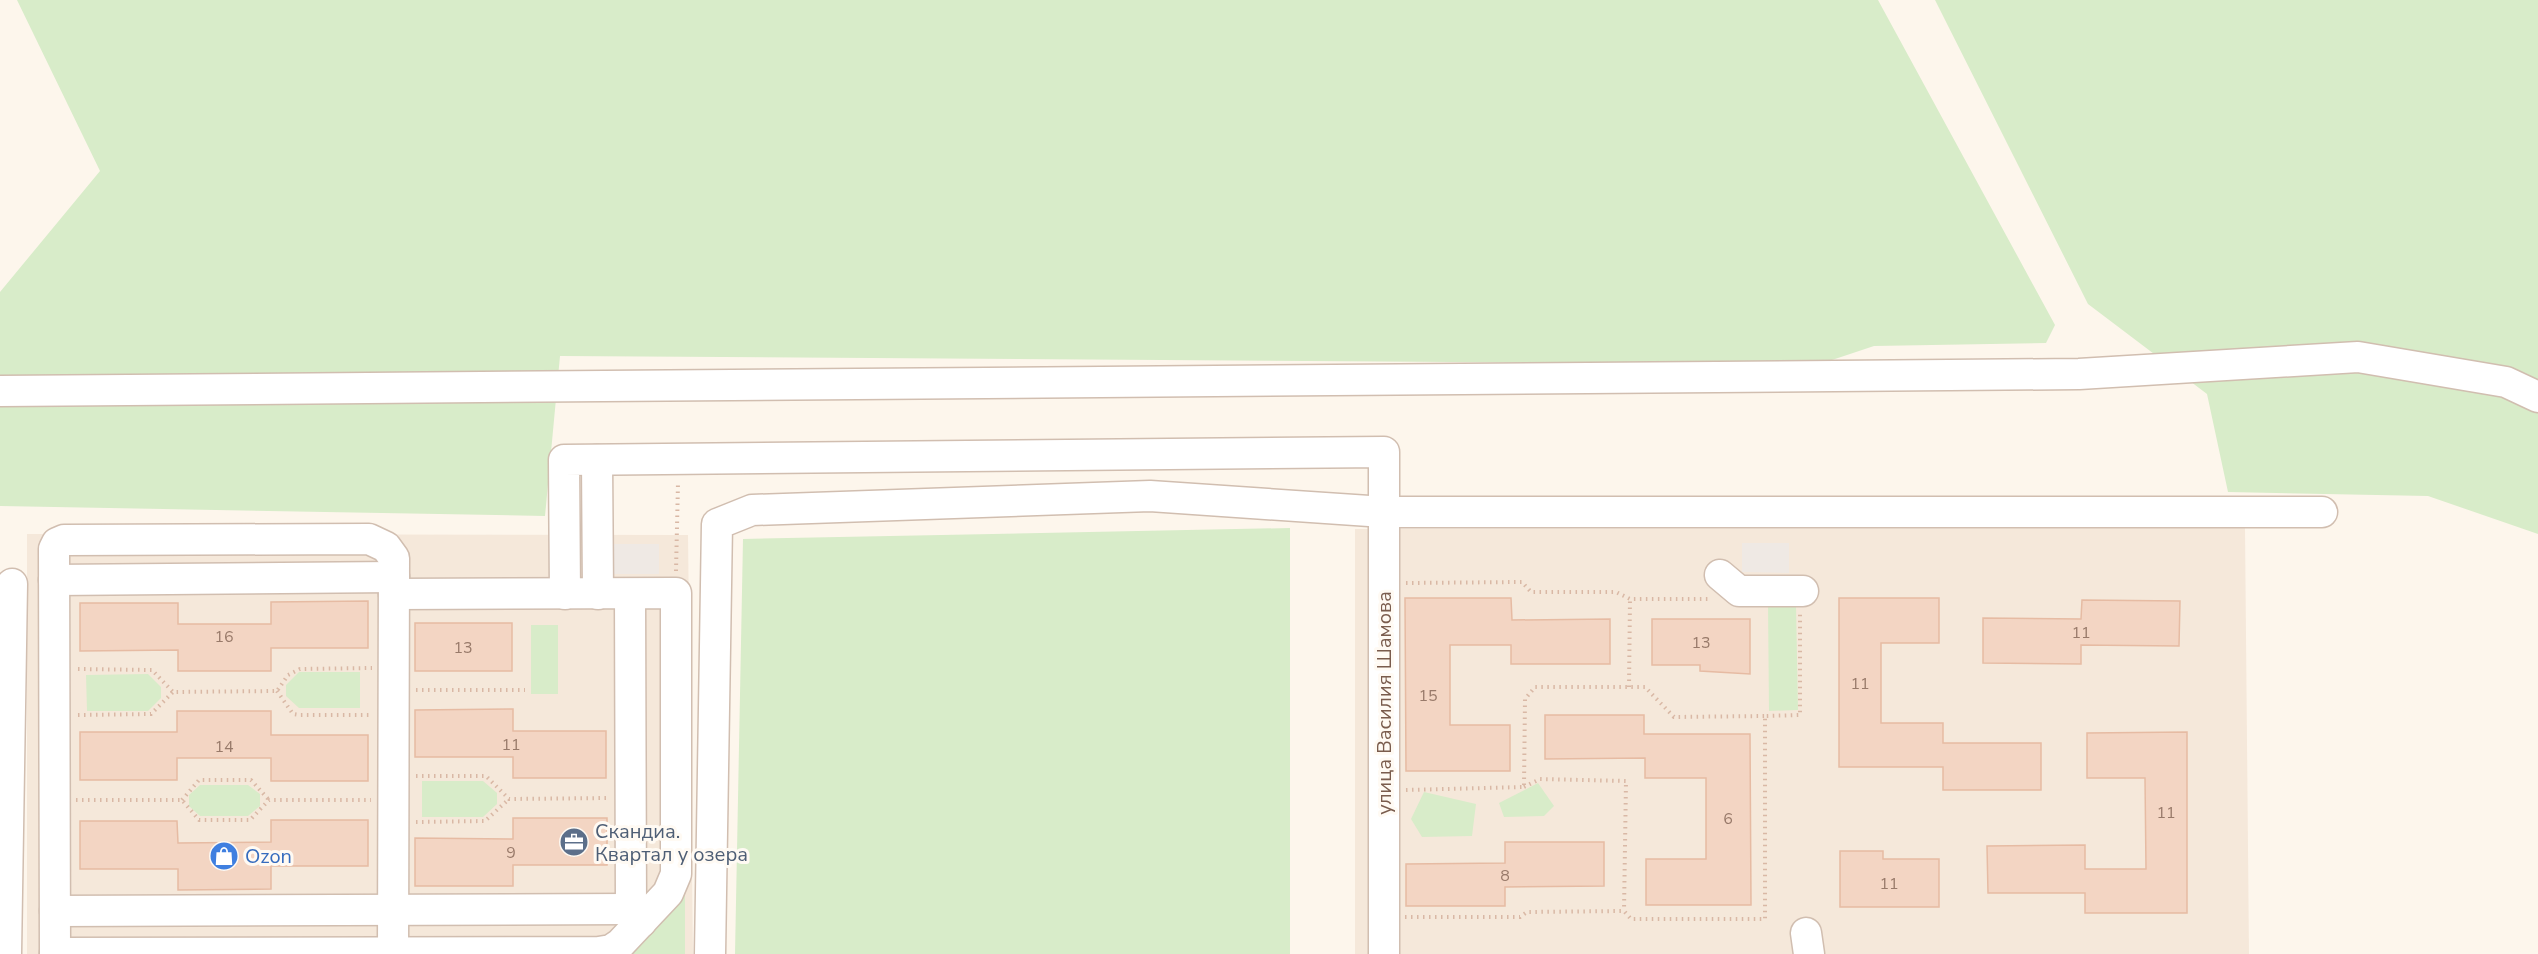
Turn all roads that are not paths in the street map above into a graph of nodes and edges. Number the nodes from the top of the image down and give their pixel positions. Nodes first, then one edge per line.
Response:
1 (0, 391) edge
2 (2538, 397) edge
3 (597, 460) junction
4 (1384, 512) junction
5 (2322, 512) dead end
6 (54, 580) junction
7 (12, 584) dead end
8 (394, 585) junction
9 (1720, 587) road end
10 (565, 594) junction
11 (598, 594) junction
12 (630, 594) junction
13 (1801, 601) road end
14 (55, 911) junction
15 (393, 912) junction
16 (636, 916) junction
17 (56, 953) edge
18 (393, 953) edge
19 (6, 954) edge
20 (711, 954) edge
21 (1384, 954) edge

1 - 2 street
3 - 4 street, улица Василия Шамова
3 - 10 street
3 - 11 street
4 - 5 street
4 - 20 street
4 - 21 street, улица Василия Шамова
6 - 8 street
6 - 8 street
6 - 14 street
7 - 19 street
8 - 10 street
8 - 15 street
9 - 13 street
10 - 11 street
11 - 12 street
12 - 16 street
12 - 16 street
14 - 15 street
14 - 17 street
15 - 16 street
15 - 18 street
16 - 18 street
17 - 18 street

